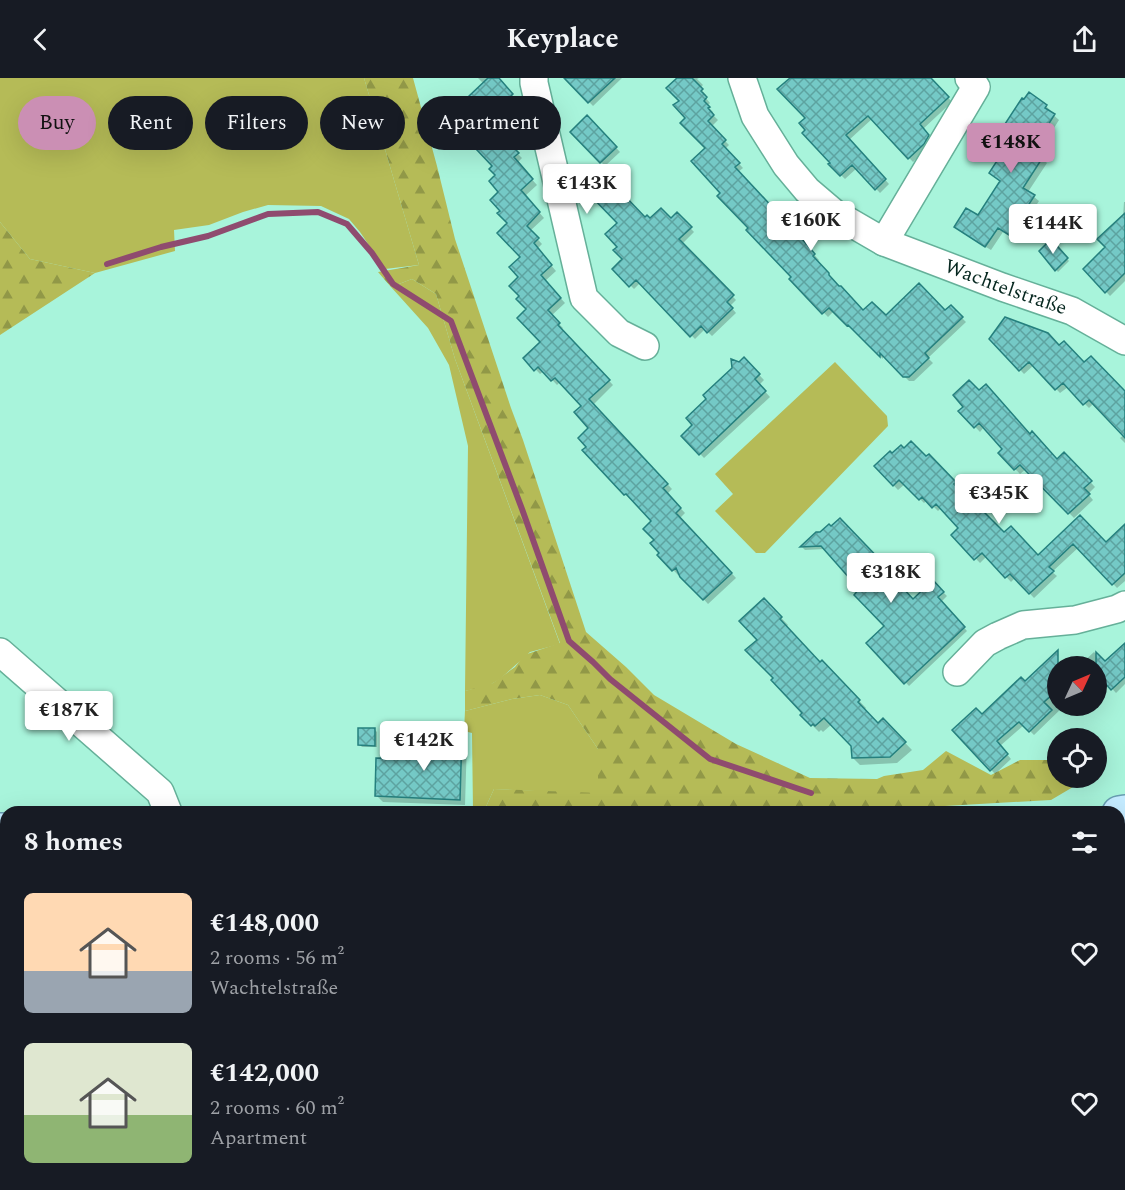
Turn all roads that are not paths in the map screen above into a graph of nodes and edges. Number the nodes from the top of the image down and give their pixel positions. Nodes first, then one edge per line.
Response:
1 (534, 78) edge
2 (742, 78) edge
3 (969, 78) edge
4 (884, 242) junction
5 (1125, 341) edge
6 (645, 346) dead end
7 (1125, 605) edge
8 (0, 652) edge
9 (957, 672) dead end
10 (166, 806) edge

1 - 6 street
2 - 4 street, Wachtelstraße
3 - 4 street
4 - 5 street, Wachtelstraße
7 - 9 street
8 - 10 street

